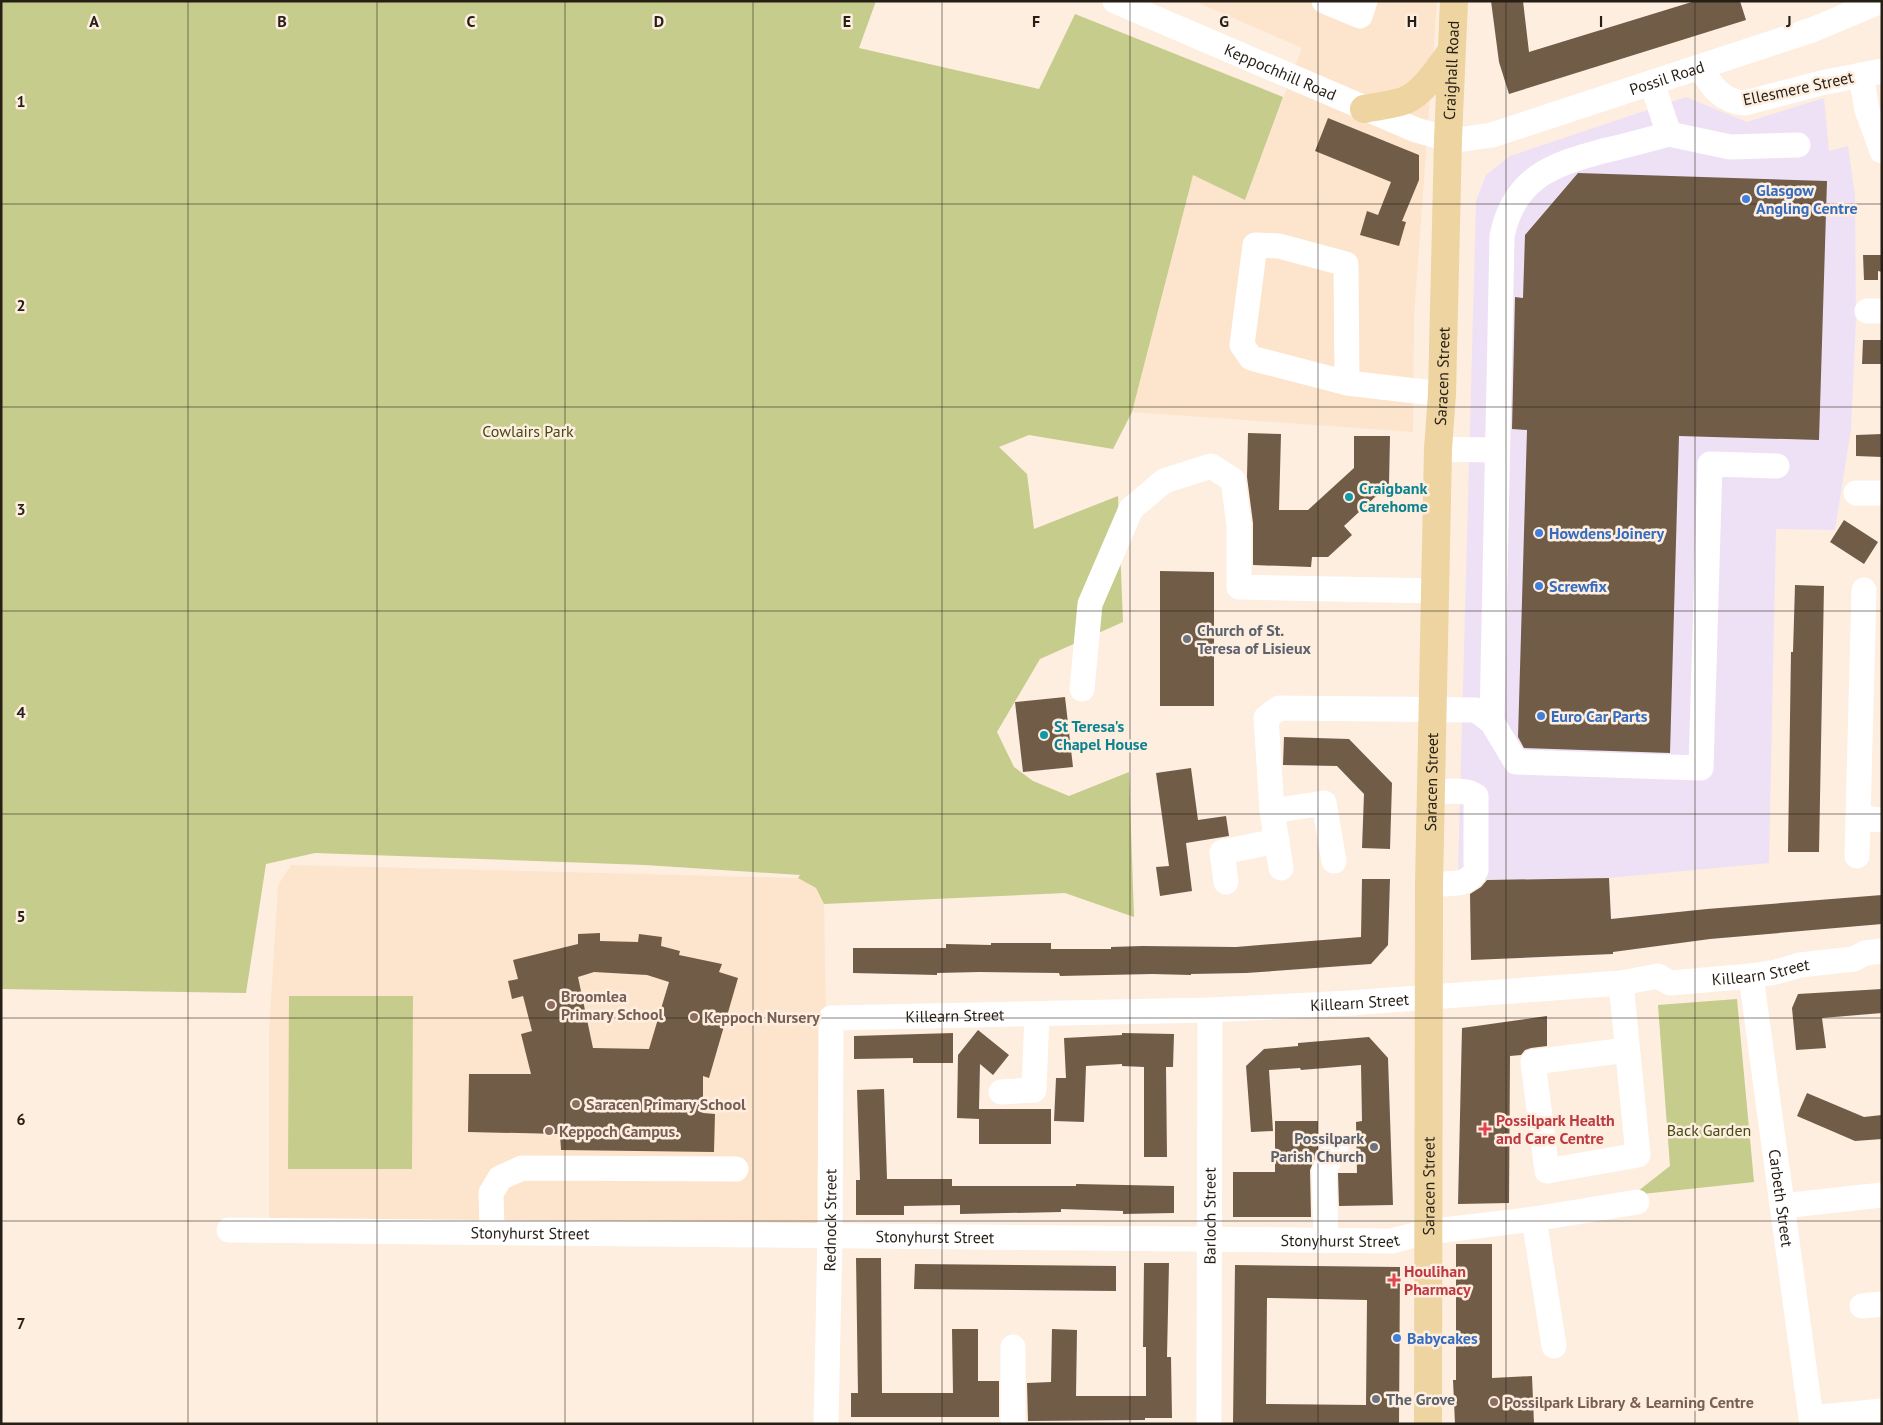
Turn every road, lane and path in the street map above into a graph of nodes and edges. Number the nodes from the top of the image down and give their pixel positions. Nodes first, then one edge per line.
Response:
1 (1115, 1) edge
2 (1324, 1) edge
3 (1365, 1) edge
4 (1454, 1) edge
5 (1881, 1) edge
6 (1451, 52) junction
7 (1700, 67) junction
8 (1871, 73) edge
9 (1652, 83) junction
10 (1364, 109) junction
11 (1669, 134) junction
12 (1448, 139) junction
13 (1798, 145) dead end
14 (1882, 151) edge
15 (1347, 383) junction
16 (1442, 394) junction
17 (1438, 449) junction
18 (1496, 450) junction
19 (1777, 466) dead end
20 (1856, 493) dead end
21 (1882, 493) edge
22 (1864, 590) dead end
23 (1436, 591) junction
24 (1082, 689) dead end
25 (1433, 710) junction
26 (1871, 718) edge
27 (1492, 722) junction
28 (1432, 792) junction
29 (1272, 811) junction
30 (1870, 819) edge
31 (1277, 841) junction
32 (1857, 856) dead end
33 (1334, 862) dead end
34 (1281, 868) dead end
35 (1226, 882) dead end
36 (1429, 884) junction
37 (1882, 951) edge
38 (1751, 976) junction
39 (1621, 983) junction
40 (1428, 998) junction
41 (1210, 1010) junction
42 (1037, 1014) junction
43 (831, 1018) joint
44 (1627, 1050) junction
45 (1001, 1092) dead end
46 (1336, 1147) dead end
47 (736, 1169) dead end
48 (1882, 1195) edge
49 (1637, 1202) dead end
50 (1782, 1206) junction
51 (1534, 1219) junction
52 (229, 1230) dead end
53 (492, 1232) junction
54 (1428, 1232) junction
55 (830, 1235) junction
56 (1210, 1241) junction
57 (1326, 1241) junction
58 (1554, 1346) dead end
59 (1013, 1347) dead end
60 (1882, 1411) edge
61 (826, 1424) edge
62 (1013, 1424) edge
63 (1209, 1424) edge
64 (1428, 1424) edge

1 - 10 street, Keppochhill Road
2 - 3 street
4 - 6 main road, Craighall Road
5 - 7 street, Possil Road
6 - 10 main road
6 - 12 main road, Craighall Road
7 - 8 street, Ellesmere Street
7 - 9 street, Possil Road
8 - 14 street
9 - 11 street
9 - 12 street, Possil Road
10 - 12 street, Keppochhill Road
11 - 13 street
11 - 18 street
12 - 16 main road, Saracen Street
15 - 15 street
15 - 16 street
16 - 17 main road, Saracen Street
17 - 18 street
17 - 23 main road, Saracen Street
18 - 27 street
19 - 27 street
20 - 21 street
22 - 26 street
23 - 24 street
23 - 25 main road, Saracen Street
25 - 27 street
25 - 28 main road, Saracen Street
25 - 29 street
26 - 30 street
28 - 36 main road, Saracen Street
28 - 36 street
29 - 31 street
29 - 33 street
30 - 32 street
31 - 34 street
31 - 35 street
36 - 40 main road, Saracen Street
37 - 38 street, Killearn Street
38 - 39 street, Killearn Street
38 - 50 street, Carbeth Street
39 - 40 street, Killearn Street
39 - 44 street
40 - 41 street, Killearn Street
40 - 54 main road, Saracen Street
41 - 42 street, Killearn Street
41 - 56 street, Barloch Street
42 - 43 street, Killearn Street
42 - 45 street
43 - 55 street, Rednock Street
44 - 44 street
46 - 57 street
47 - 53 street
48 - 50 street
49 - 51 street, Stonyhurst Street
50 - 60 street, Carbeth Street
51 - 54 street, Stonyhurst Street
51 - 58 street
52 - 53 street, Stonyhurst Street
53 - 55 street, Stonyhurst Street
54 - 57 street, Stonyhurst Street
54 - 64 main road, Saracen Street
55 - 56 street, Stonyhurst Street
55 - 61 street, Rednock Street
56 - 57 street, Stonyhurst Street
56 - 63 street, Barloch Street
59 - 62 street

